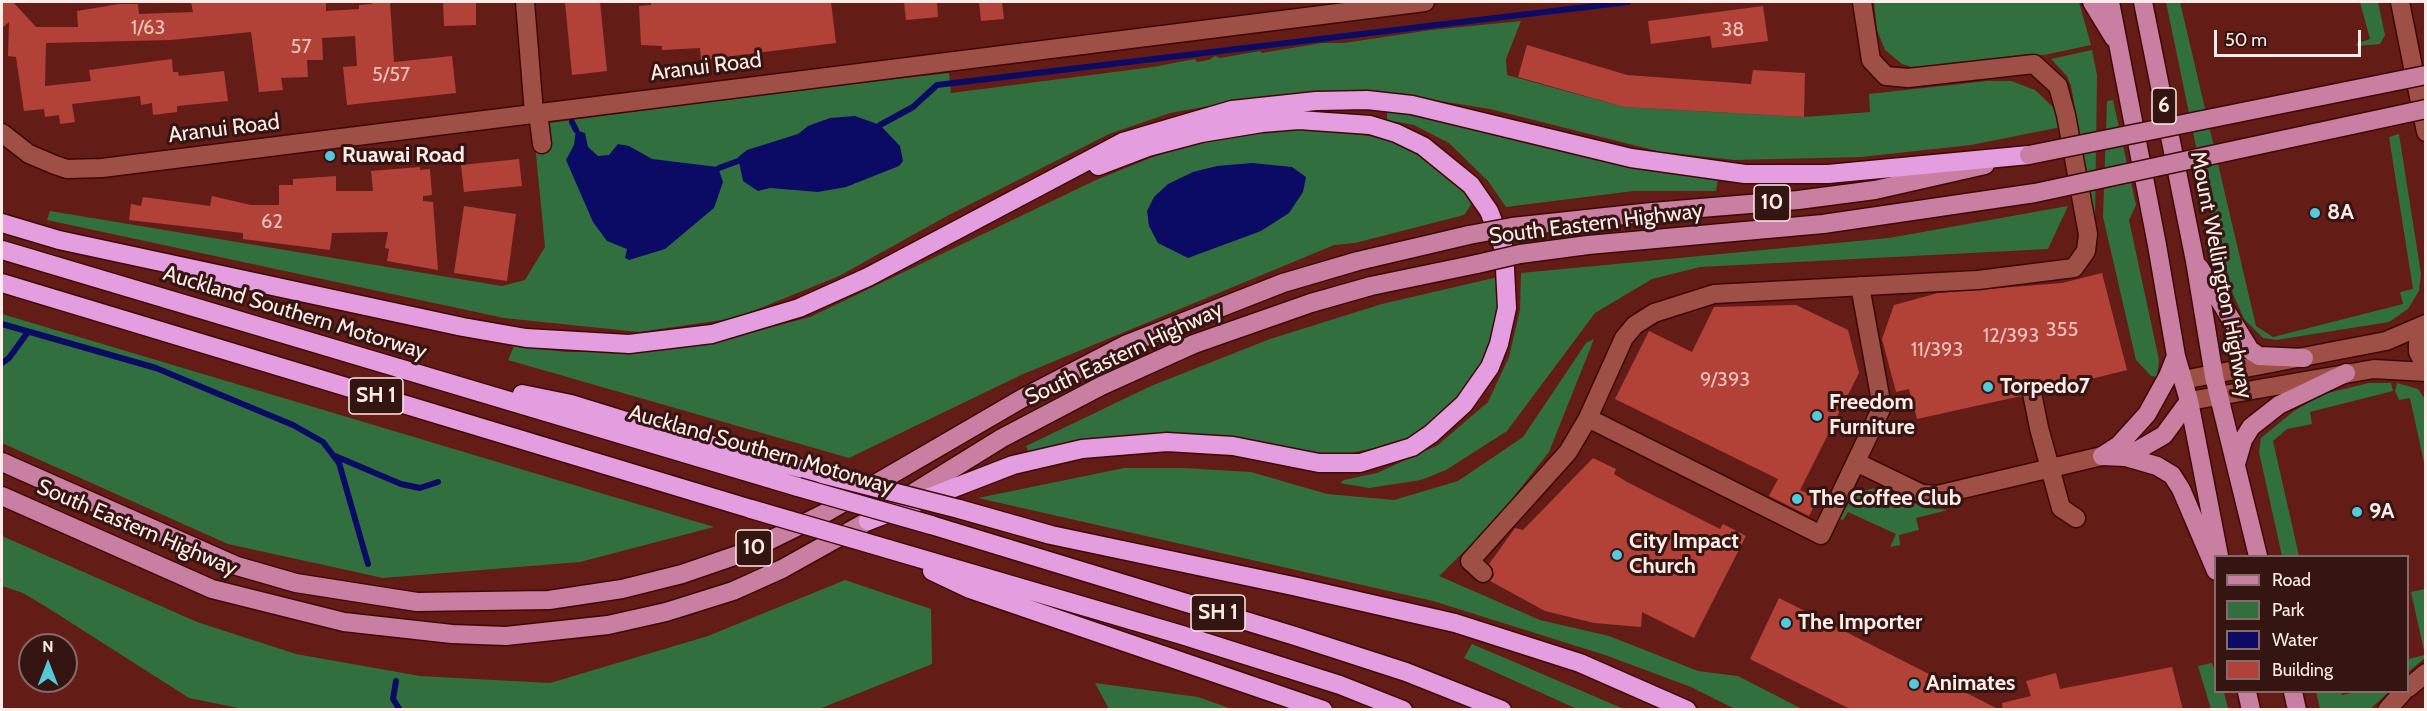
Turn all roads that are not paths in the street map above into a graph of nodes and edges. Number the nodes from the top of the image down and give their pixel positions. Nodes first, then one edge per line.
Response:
1 (525, 2) edge
2 (1425, 2) edge
3 (1862, 2) edge
4 (2092, 2) edge
5 (2110, 2) edge
6 (2145, 2) edge
7 (2400, 2) edge
8 (2119, 44) junction
9 (2426, 75) edge
10 (2426, 109) edge
11 (536, 113) junction
12 (2426, 132) edge
13 (2, 133) edge
14 (543, 144) dead end
15 (2029, 155) junction
16 (1043, 186) junction
17 (2, 223) edge
18 (2, 250) edge
19 (2195, 261) junction
20 (2, 283) edge
21 (1860, 286) junction
22 (2426, 326) edge
23 (2176, 356) junction
24 (2304, 358) junction
25 (362, 359) junction
26 (2426, 367) edge
27 (2426, 372) edge
28 (2346, 373) junction
29 (2214, 376) junction
30 (2183, 380) junction
31 (2032, 393) dead end
32 (2218, 396) junction
33 (2189, 401) junction
34 (1588, 418) junction
35 (2102, 456) junction
36 (2126, 457) junction
37 (2, 462) edge
38 (1856, 462) junction
39 (2050, 468) junction
40 (2235, 468) junction
41 (2, 496) edge
42 (2076, 518) dead end
43 (868, 521) junction
44 (888, 549) junction
45 (2219, 555) edge
46 (2258, 555) edge
47 (2214, 566) edge
48 (1483, 573) dead end
49 (2426, 673) edge
50 (2409, 687) edge
51 (2247, 693) edge
52 (2293, 693) edge
53 (2402, 693) edge
54 (1323, 710) edge
55 (1403, 710) edge
56 (1502, 710) edge
57 (1687, 710) edge
58 (2251, 710) edge
59 (2297, 710) edge
60 (2387, 710) edge

1 - 11 street
2 - 11 street, Aranui Road
3 - 21 street
4 - 8 main road
5 - 8 main road, 6
6 - 19 main road, Mount Wellington Highway / 6
7 - 12 street
8 - 23 main road, 6
9 - 15 main road, South Eastern Highway / 10, bridge
10 - 43 main road, South Eastern Highway / 10, bridge
11 - 13 street, Aranui Road
11 - 14 street
15 - 16 highway
15 - 37 main road, South Eastern Highway / 10, bridge
16 - 17 highway
16 - 43 highway
18 - 25 highway, Auckland Southern Motorway / SH 1
19 - 24 main road
19 - 29 main road, Mount Wellington Highway / 6
20 - 44 highway, SH 1, bridge
21 - 34 street
21 - 38 street
22 - 24 street
22 - 26 street
23 - 30 main road, 6
23 - 35 main road
24 - 29 street
25 - 56 highway, Auckland Southern Motorway / SH 1, bridge
25 - 57 highway, bridge
27 - 28 street
28 - 32 street
28 - 40 main road
29 - 30 street
29 - 32 main road, Mount Wellington Highway / 6
30 - 33 main road, 6
31 - 39 street
32 - 33 street
32 - 40 main road, Mount Wellington Highway / 6
33 - 36 main road
33 - 45 main road, 6
34 - 38 street
34 - 48 street
35 - 36 main road
35 - 39 street
36 - 47 main road
38 - 39 street
39 - 42 street
40 - 46 main road, Mount Wellington Highway / 6
41 - 43 main road, South Eastern Highway / 10
44 - 54 highway
44 - 55 highway, SH 1
49 - 50 street
51 - 58 main road
52 - 59 main road
53 - 60 street

